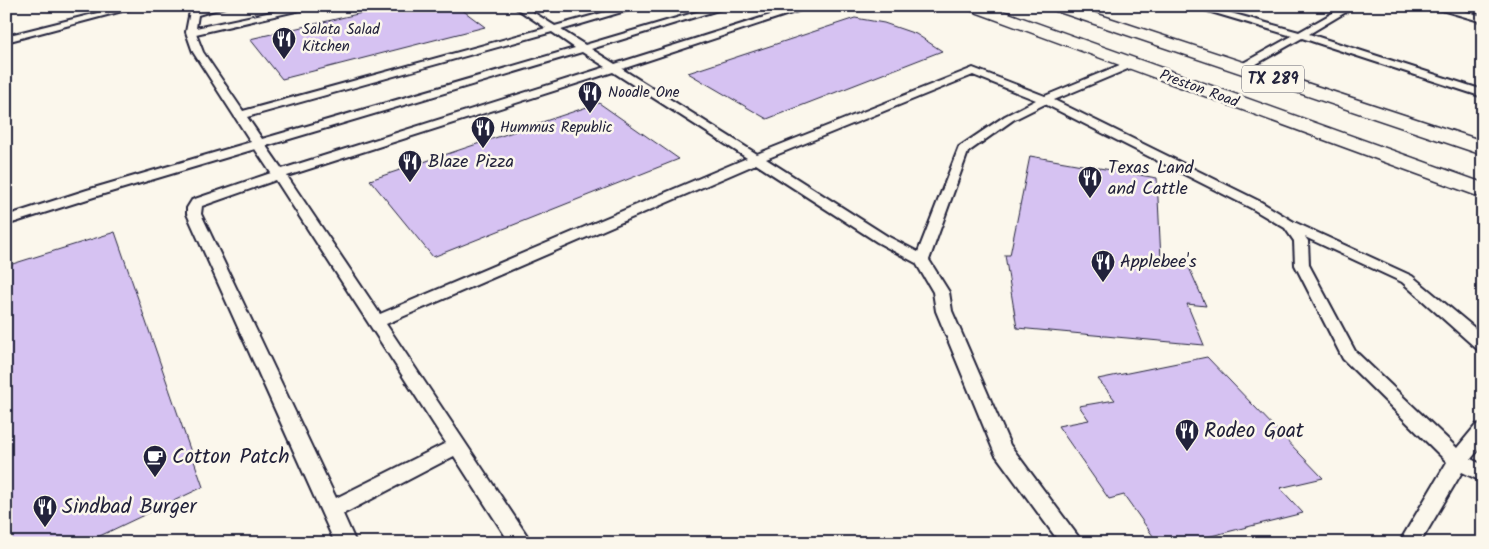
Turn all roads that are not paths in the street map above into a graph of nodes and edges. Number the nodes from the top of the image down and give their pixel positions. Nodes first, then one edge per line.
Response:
1 (137, 6) edge
2 (224, 6) edge
3 (314, 6) edge
4 (517, 6) edge
5 (638, 6) edge
6 (727, 6) edge
7 (809, 6) edge
8 (973, 6) edge
9 (1056, 6) edge
10 (1195, 6) edge
11 (1352, 6) edge
12 (1432, 6) edge
13 (194, 10) edge
14 (1483, 19) edge
15 (553, 30) junction
16 (191, 32) junction
17 (1301, 35) junction
18 (6, 40) edge
19 (581, 49) junction
20 (1131, 64) junction
21 (611, 67) junction
22 (1240, 69) junction
23 (1483, 94) edge
24 (1045, 100) junction
25 (240, 115) junction
26 (260, 144) junction
27 (1483, 148) edge
28 (756, 159) junction
29 (279, 174) junction
30 (1483, 191) edge
31 (6, 221) edge
32 (1290, 225) junction
33 (922, 260) junction
34 (376, 322) junction
35 (1483, 345) edge
36 (1483, 430) edge
37 (457, 446) junction
38 (1458, 461) junction
39 (1483, 474) edge
40 (332, 510) junction
41 (346, 543) edge
42 (522, 543) edge
43 (1073, 543) edge
44 (1409, 543) edge

1 - 18 lane
2 - 13 lane
3 - 16 lane
4 - 15 lane
5 - 15 lane
6 - 19 lane
7 - 21 lane
8 - 20 main road, Preston Road / TX 289
9 - 22 main road, Preston Road / TX 289
10 - 17 lane
11 - 17 lane
12 - 14 lane
13 - 16 lane
15 - 19 lane
15 - 25 lane
16 - 25 lane
17 - 22 lane
17 - 23 lane
19 - 21 lane
19 - 26 lane
20 - 24 lane
20 - 30 main road, Preston Road / TX 289
21 - 28 lane
21 - 29 lane
22 - 27 main road, Preston Road / TX 289
24 - 28 lane
24 - 32 lane
24 - 33 lane
25 - 26 lane
26 - 29 lane
26 - 31 lane
28 - 33 lane
28 - 34 lane
29 - 34 lane
29 - 40 lane
32 - 35 lane
32 - 38 lane
33 - 43 lane
34 - 37 lane
36 - 38 lane
37 - 40 lane
37 - 42 lane
38 - 39 lane
38 - 44 lane
40 - 41 lane

